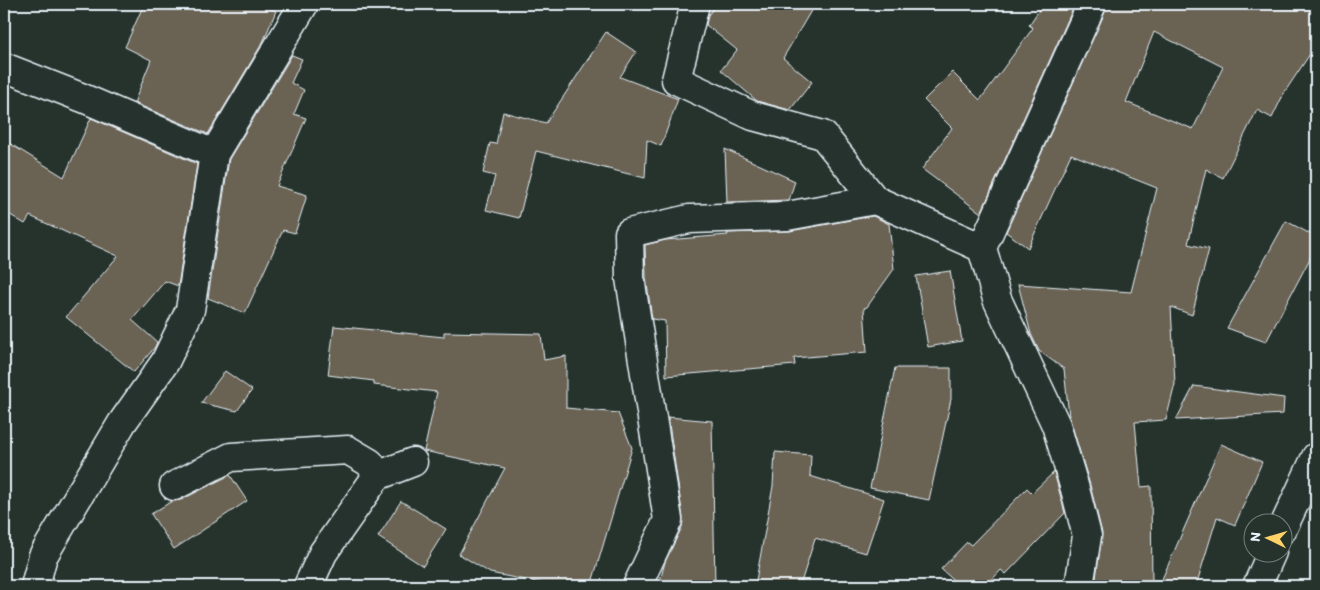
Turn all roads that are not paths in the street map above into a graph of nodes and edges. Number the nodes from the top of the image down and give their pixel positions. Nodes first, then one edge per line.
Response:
1 (304, 4) edge
2 (695, 4) edge
3 (1092, 4) edge
4 (4, 67) edge
5 (214, 154) junction
6 (875, 200) junction
7 (982, 248) junction
8 (1316, 457) edge
9 (413, 462) dead end
10 (377, 476) junction
11 (174, 486) dead end
12 (1290, 512) edge
13 (1268, 562) edge
14 (35, 586) edge
15 (308, 586) edge
16 (637, 586) edge
17 (1079, 586) edge
18 (1257, 586) edge

1 - 5 main road
2 - 6 main road
3 - 7 main road
4 - 5 main road
5 - 14 main road
6 - 7 main road
6 - 16 main road
7 - 17 main road
8 - 12 main road
9 - 10 main road
10 - 11 main road
10 - 15 main road
13 - 18 main road

